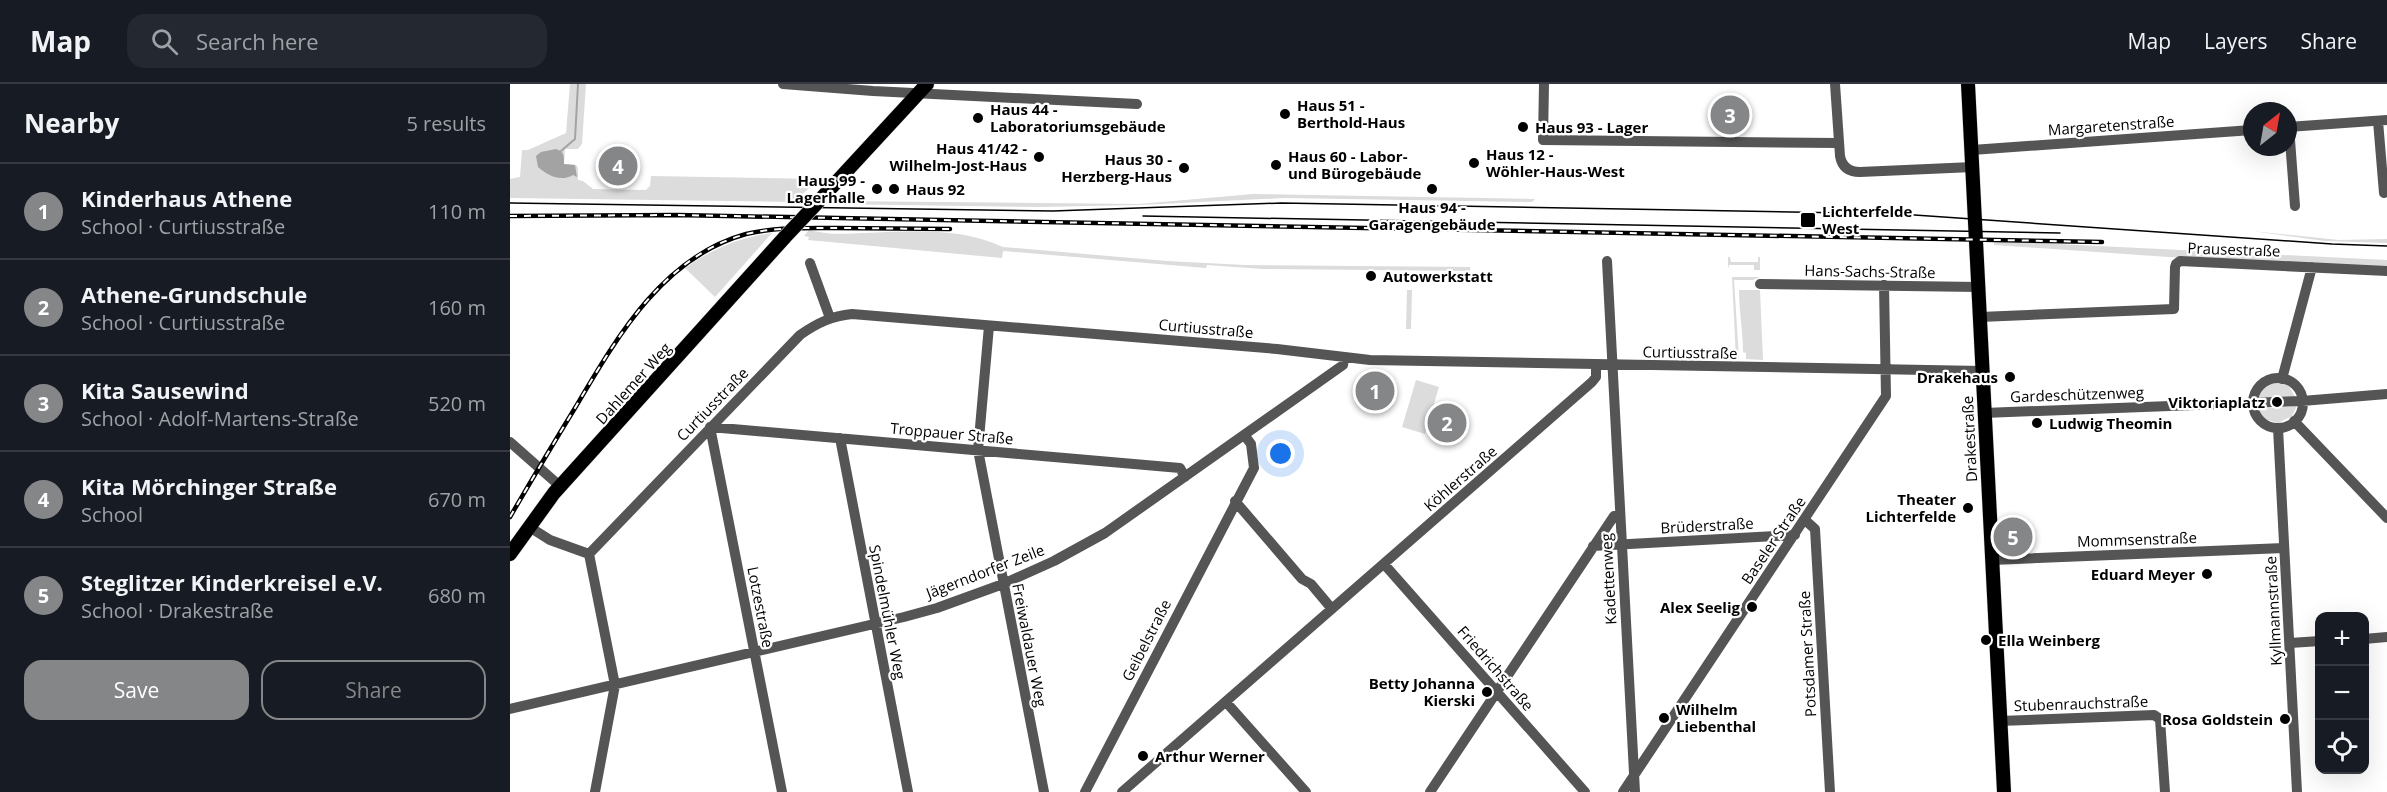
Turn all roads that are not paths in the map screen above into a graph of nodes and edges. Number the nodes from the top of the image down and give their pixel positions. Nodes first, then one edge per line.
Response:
1 (783, 84) edge
2 (1544, 84) edge
3 (1835, 84) edge
4 (1968, 84) edge
5 (923, 88) edge
6 (1137, 104) dead end
7 (2383, 121) edge
8 (2297, 126) edge
9 (2243, 131) edge
10 (1838, 143) junction
11 (1972, 150) junction
12 (2291, 156) edge
13 (1973, 166) junction
14 (2384, 193) dead end
15 (2295, 206) dead end
16 (1607, 261) dead end
17 (810, 263) dead end
18 (2312, 267) junction
19 (2387, 271) edge
20 (1760, 284) dead end
21 (1884, 285) junction
22 (1979, 287) junction
23 (1980, 317) junction
24 (830, 318) junction
25 (989, 326) junction
26 (1344, 358) junction
27 (1596, 365) junction
28 (1612, 365) junction
29 (1886, 370) junction
30 (1982, 371) junction
31 (2282, 379) junction
32 (2387, 394) edge
33 (2302, 401) junction
34 (2253, 403) junction
35 (1984, 412) junction
36 (2294, 422) junction
37 (710, 427) junction
38 (2278, 428) junction
39 (1245, 436) junction
40 (840, 438) junction
41 (510, 442) edge
42 (978, 450) junction
43 (1185, 477) junction
44 (561, 487) junction
45 (1235, 501) junction
46 (1620, 515) junction
47 (2387, 518) edge
48 (1805, 520) junction
49 (531, 528) junction
50 (1795, 535) junction
51 (1622, 544) junction
52 (1593, 546) junction
53 (2284, 548) junction
54 (510, 554) edge
55 (589, 554) junction
56 (1992, 560) junction
57 (1384, 564) junction
58 (1003, 584) junction
59 (1332, 609) junction
60 (875, 623) junction
61 (2387, 638) edge
62 (2369, 639) edge
63 (2315, 641) edge
64 (2290, 643) junction
65 (754, 652) junction
66 (615, 685) junction
67 (1496, 691) junction
68 (1226, 702) junction
69 (510, 709) edge
70 (2000, 721) junction
71 (1634, 775) junction
72 (596, 792) edge
73 (782, 792) edge
74 (908, 792) edge
75 (1044, 792) edge
76 (1085, 792) edge
77 (1122, 792) edge
78 (1306, 792) edge
79 (1430, 792) edge
80 (1585, 792) edge
81 (1623, 792) edge
82 (1635, 792) edge
83 (1830, 792) edge
84 (2004, 792) edge
85 (2165, 792) edge
86 (2297, 792) edge

1 - 5 street
2 - 10 street
3 - 10 street
4 - 11 main road, Drakestraße
5 - 6 street
5 - 44 main road, Dahlemer Weg, bridge
7 - 8 street
7 - 14 street
9 - 11 street, Margaretenstraße
10 - 13 street
11 - 13 main road, Drakestraße
12 - 15 street
13 - 22 main road, Drakestraße
16 - 28 street, Kadettenweg
17 - 24 street
18 - 19 street, Prausestraße
18 - 23 street, Prausestraße
18 - 31 street
20 - 21 street, Hans-Sachs-Straße
21 - 22 street, Hans-Sachs-Straße
21 - 29 street, Baseler Straße
22 - 23 main road, Drakestraße
23 - 30 main road, Drakestraße
24 - 25 street, Curtiusstraße
24 - 37 street, Curtiusstraße
25 - 26 street, Curtiusstraße
25 - 42 street, Freiwaldauer Weg
26 - 27 street, Curtiusstraße
26 - 39 street, Jägerndorfer Zeile
27 - 28 street, Curtiusstraße
27 - 57 street, Köhlerstraße
28 - 29 street, Curtiusstraße
28 - 46 street, Kadettenweg
29 - 30 street, Curtiusstraße
29 - 48 street, Baseler Straße
30 - 35 main road, Drakestraße
31 - 33 street
31 - 34 street
32 - 33 street, Gardeschützenweg
33 - 34 street, Gardeschützenweg
33 - 36 street
34 - 35 street, Gardeschützenweg
34 - 38 street
35 - 56 main road, Drakestraße
36 - 38 street
36 - 47 street
37 - 40 street, Troppauer Straße
37 - 55 street, Curtiusstraße
37 - 65 street, Lotzestraße
38 - 53 street, Kyllmannstraße
39 - 43 street, Jägerndorfer Zeile
39 - 45 street, Geibelstraße
40 - 42 street, Troppauer Straße
40 - 60 street, Spindelmühler Weg
41 - 44 street
42 - 43 street, Troppauer Straße
42 - 58 street, Freiwaldauer Weg
43 - 58 street, Jägerndorfer Zeile
44 - 49 main road, Dahlemer Weg
45 - 59 street
45 - 76 street, Geibelstraße
46 - 51 street, Kadettenweg
46 - 52 street
48 - 50 street, Baseler Straße
48 - 83 street, Potsdamer Straße
49 - 54 main road, Dahlemer Weg
49 - 55 street
50 - 51 street, Brüderstraße
50 - 71 street, Baseler Straße
51 - 52 street, Brüderstraße
51 - 71 street, Kadettenweg
52 - 67 street
53 - 56 street, Mommsenstraße
53 - 64 street, Kyllmannstraße
55 - 66 street
56 - 70 main road, Drakestraße
57 - 59 street, Köhlerstraße
57 - 67 street, Friedrichstraße
58 - 60 street, Jägerndorfer Zeile
58 - 75 street, Freiwaldauer Weg
59 - 68 street, Köhlerstraße
60 - 65 street, Jägerndorfer Zeile
60 - 74 street, Spindelmühler Weg
61 - 62 street
63 - 64 street
64 - 86 street, Kyllmannstraße
65 - 66 street, Jägerndorfer Zeile
65 - 73 street, Lotzestraße
66 - 69 street, Jägerndorfer Zeile
66 - 72 street
67 - 79 street
67 - 80 street, Friedrichstraße
68 - 77 street, Köhlerstraße
68 - 78 street
70 - 84 main road, Drakestraße
70 - 85 street, Stubenrauchstraße
71 - 81 street, Baseler Straße
71 - 82 street, Kadettenweg

